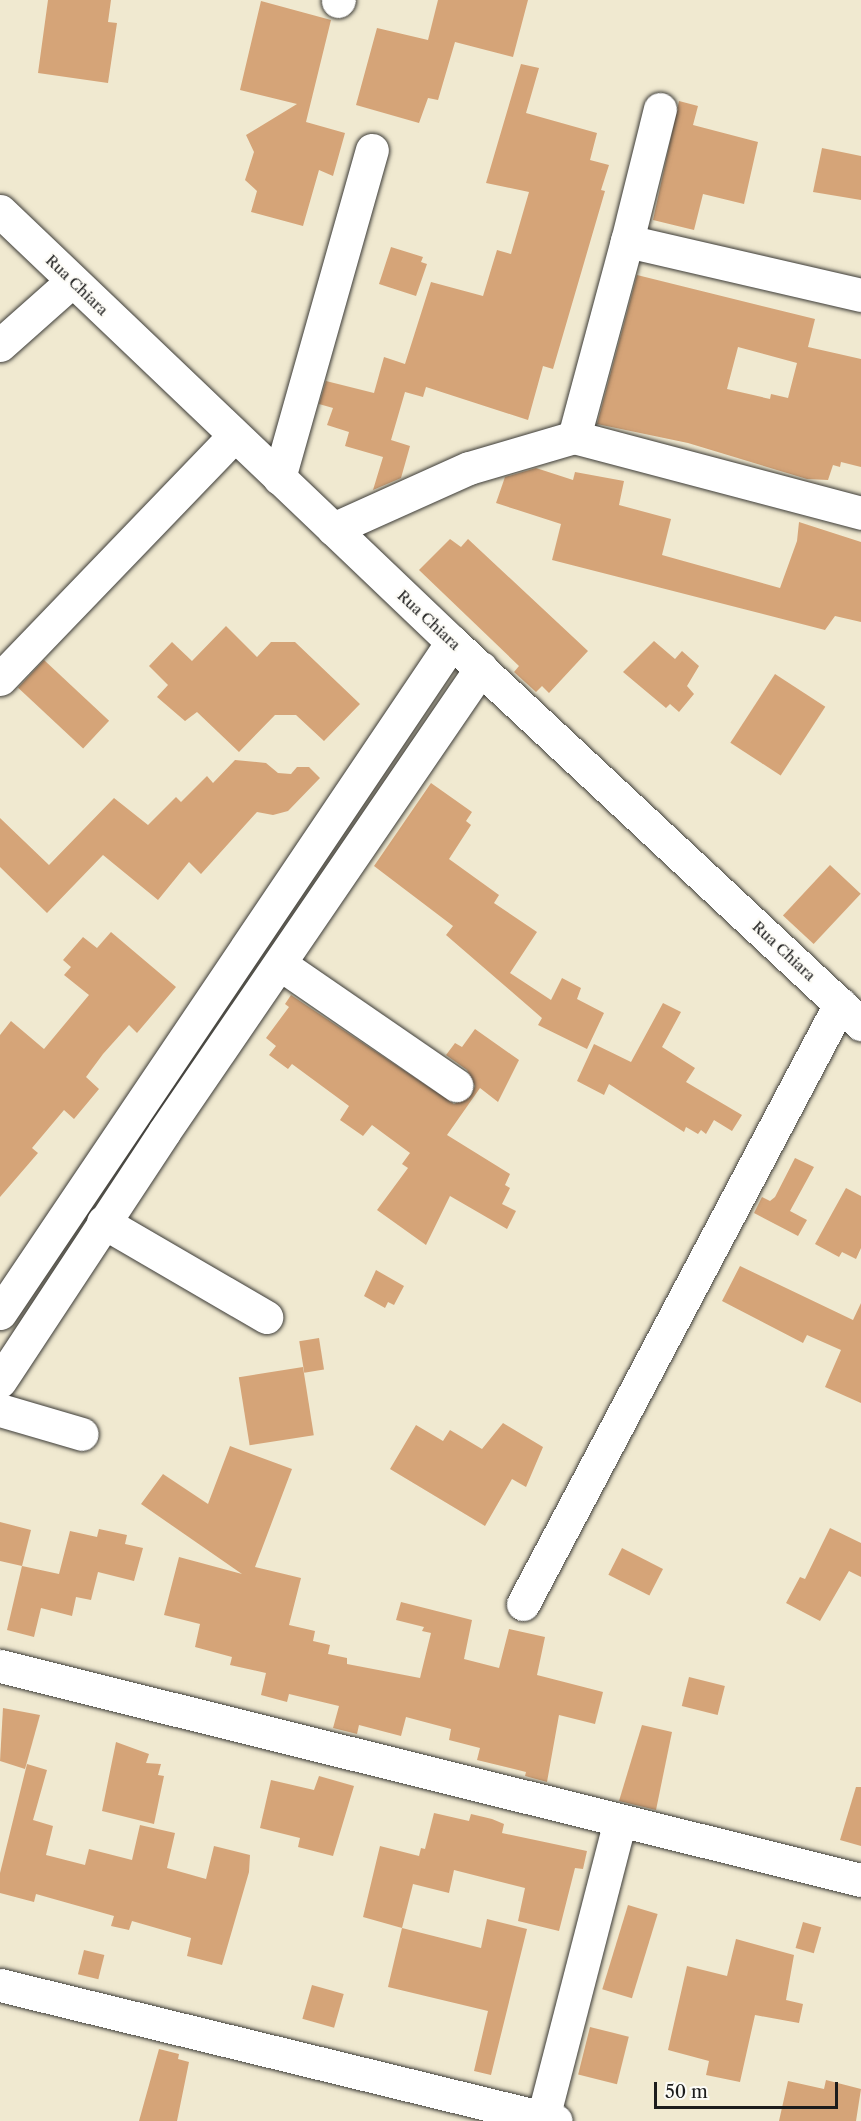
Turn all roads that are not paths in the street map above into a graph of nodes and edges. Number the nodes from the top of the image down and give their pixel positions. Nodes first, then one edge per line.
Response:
1 (660, 109) dead end
2 (372, 150) dead end
3 (0, 211) edge
4 (627, 241) junction
5 (72, 281) junction
6 (861, 295) edge
7 (0, 345) edge
8 (234, 435) junction
9 (574, 437) junction
10 (279, 478) junction
11 (861, 513) edge
12 (333, 529) junction
13 (452, 642) junction
14 (481, 668) junction
15 (0, 679) edge
16 (280, 964) junction
17 (851, 1014) edge
18 (456, 1085) dead end
19 (104, 1222) junction
20 (0, 1313) edge
21 (266, 1317) dead end
22 (0, 1381) edge
23 (0, 1410) edge
24 (82, 1434) dead end
25 (524, 1604) dead end
26 (0, 1666) edge
27 (620, 1821) junction
28 (861, 1880) edge
29 (0, 1985) edge
30 (550, 2119) edge

1 - 4 street
2 - 10 street
3 - 5 street, Rua Chiara
4 - 6 street
4 - 9 street
5 - 7 street
5 - 8 street, Rua Chiara
8 - 10 street, Rua Chiara
8 - 15 street
9 - 11 street
9 - 12 street
10 - 12 street, Rua Chiara
12 - 13 street, Rua Chiara
13 - 14 street, Rua Chiara
13 - 20 street
14 - 16 street
14 - 17 street, Rua Chiara
16 - 18 street
16 - 19 street
17 - 25 street
19 - 21 street
19 - 22 street
23 - 24 street
26 - 27 street
27 - 28 street
27 - 30 street
29 - 30 street

